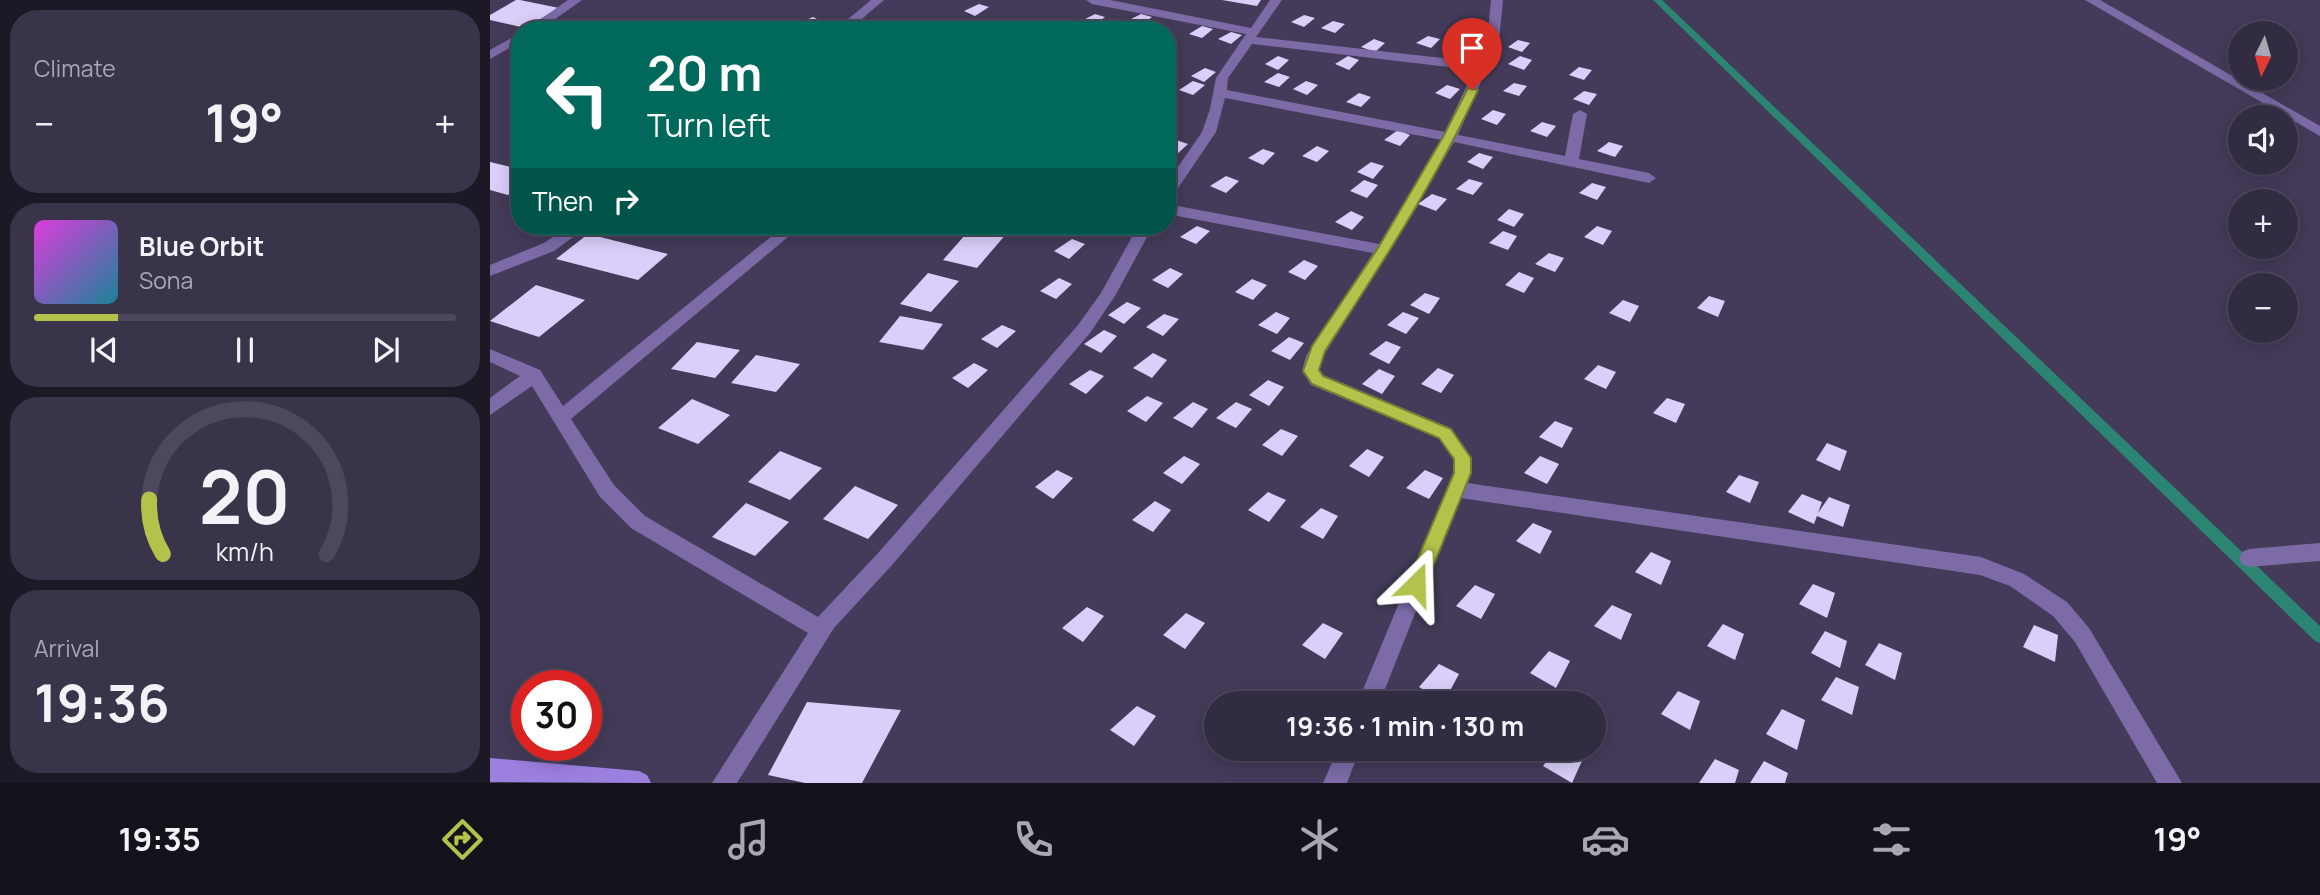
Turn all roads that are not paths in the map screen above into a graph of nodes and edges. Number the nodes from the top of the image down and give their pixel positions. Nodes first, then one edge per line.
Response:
1 (576, 0) edge
2 (878, 0) edge
3 (1092, 0) edge
4 (1276, 0) edge
5 (1497, 0) edge
6 (2091, 0) edge
7 (544, 21) edge
8 (852, 21) edge
9 (1250, 36) junction
10 (511, 42) edge
11 (490, 55) edge
12 (1483, 67) junction
13 (1220, 93) junction
14 (1580, 114) dead end
15 (2320, 132) edge
16 (1450, 137) junction
17 (1571, 162) junction
18 (1649, 178) dead end
19 (1176, 181) edge
20 (1176, 211) edge
21 (567, 235) edge
22 (782, 235) edge
23 (1140, 235) edge
24 (1383, 250) junction
25 (490, 271) edge
26 (490, 355) edge
27 (534, 375) junction
28 (490, 408) edge
29 (561, 417) junction
30 (1455, 489) junction
31 (2320, 552) edge
32 (2249, 558) dead end
33 (822, 630) junction
34 (1372, 691) edge
35 (1344, 761) edge
36 (490, 770) edge
37 (639, 783) edge
38 (724, 783) edge
39 (1335, 783) edge
40 (2170, 783) edge

1 - 7 street
2 - 8 street
3 - 9 street
4 - 9 street
5 - 12 street
6 - 15 street
9 - 12 street
9 - 13 street
10 - 11 street
12 - 16 street
13 - 16 street
13 - 19 street
14 - 17 street
16 - 17 street
16 - 24 street
17 - 18 street
20 - 24 street
21 - 25 street
22 - 29 street
23 - 33 street
24 - 30 street
26 - 27 street
27 - 28 street
27 - 29 street
29 - 33 street
30 - 34 street
30 - 40 street
31 - 32 street
33 - 38 street
35 - 39 street
36 - 37 street

